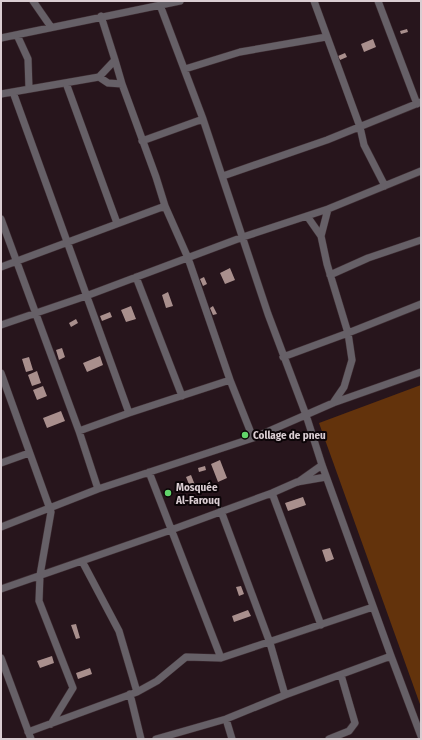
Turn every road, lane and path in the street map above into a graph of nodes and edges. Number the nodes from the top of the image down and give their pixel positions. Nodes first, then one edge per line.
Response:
1 (32, 1) edge
2 (180, 1) edge
3 (314, 1) edge
4 (378, 1) edge
5 (160, 5) junction
6 (101, 16) junction
7 (51, 27) junction
8 (17, 35) junction
9 (326, 37) junction
10 (1, 38) edge
11 (115, 60) junction
12 (185, 70) junction
13 (99, 77) junction
14 (66, 83) junction
15 (122, 84) junction
16 (28, 89) junction
17 (12, 92) junction
18 (1, 94) edge
19 (419, 103) edge
20 (203, 118) junction
21 (360, 127) junction
22 (142, 140) junction
23 (421, 171) edge
24 (224, 176) junction
25 (385, 186) junction
26 (165, 206) junction
27 (328, 209) junction
28 (306, 216) junction
29 (1, 219) edge
30 (116, 223) junction
31 (321, 236) junction
32 (243, 237) junction
33 (421, 240) edge
34 (68, 243) junction
35 (188, 258) junction
36 (18, 262) junction
37 (1, 267) edge
38 (330, 275) junction
39 (136, 277) junction
40 (86, 296) junction
41 (421, 304) edge
42 (35, 313) junction
43 (1, 325) edge
44 (348, 333) junction
45 (283, 356) junction
46 (421, 372) edge
47 (1, 373) edge
48 (230, 380) junction
49 (182, 396) junction
50 (333, 403) junction
51 (129, 413) junction
52 (306, 415) junction
53 (79, 432) junction
54 (253, 438) junction
55 (29, 453) junction
56 (1, 463) edge
57 (322, 465) junction
58 (150, 472) junction
59 (326, 477) junction
60 (297, 482) junction
61 (98, 490) junction
62 (272, 493) junction
63 (50, 507) junction
64 (220, 511) junction
65 (1, 527) edge
66 (171, 530) junction
67 (82, 561) junction
68 (40, 575) junction
69 (1, 589) edge
70 (373, 607) junction
71 (321, 624) junction
72 (270, 643) junction
73 (391, 656) junction
74 (1, 658) edge
75 (221, 658) junction
76 (341, 675) junction
77 (134, 693) junction
78 (285, 695) junction
79 (226, 719) junction
80 (51, 724) junction
81 (30, 736) edge
82 (172, 736) edge
83 (421, 736) edge
84 (141, 739) edge
85 (156, 739) edge
86 (232, 739) edge
87 (329, 739) edge

1 - 7 street
2 - 5 street
3 - 9 street
4 - 19 street
5 - 6 street
5 - 12 street
6 - 7 street
6 - 11 street
7 - 8 street
8 - 10 street
8 - 16 street
9 - 12 street
9 - 21 street
11 - 13 street
11 - 15 street
12 - 20 street
13 - 14 street
13 - 15 street
14 - 16 street
14 - 30 street
15 - 22 street
16 - 17 street
17 - 18 street
17 - 34 street
19 - 21 street
20 - 22 street
20 - 24 street
21 - 24 street
21 - 25 street
22 - 26 street
23 - 25 street
24 - 32 street
25 - 27 street
26 - 30 street
26 - 35 street
27 - 28 street
27 - 31 street
28 - 31 street
28 - 32 street
29 - 36 street
30 - 34 street
31 - 38 street
32 - 35 street
32 - 45 street
33 - 38 street
34 - 36 street
34 - 40 street
35 - 39 street
35 - 48 street
36 - 37 street
36 - 42 street
38 - 44 street
39 - 40 street
39 - 49 street
40 - 42 street
40 - 51 street
41 - 44 street
42 - 43 street
42 - 53 street
44 - 45 street
44 - 50 street
45 - 52 street
46 - 50 street
47 - 55 street
48 - 49 street
48 - 54 street
49 - 51 street
50 - 52 street
51 - 53 street
52 - 54 street
52 - 57 street
53 - 61 street
54 - 58 street
55 - 56 street
55 - 63 street
57 - 59 street
57 - 60 street
58 - 61 street
58 - 66 street
59 - 60 street
59 - 70 street
60 - 62 street
61 - 63 street
62 - 64 street
62 - 71 street
63 - 65 street
63 - 68 street
64 - 66 street
64 - 72 street
66 - 67 street
66 - 75 street
67 - 68 street
67 - 77 street
68 - 69 street
68 - 80 street
70 - 71 street
70 - 73 street
71 - 72 street
72 - 75 street
72 - 78 street
73 - 76 street
73 - 83 street
74 - 81 street
75 - 77 street
76 - 78 street
76 - 87 street
77 - 80 street
77 - 84 street
78 - 79 street
79 - 82 street
79 - 86 street
80 - 81 street
82 - 85 street

